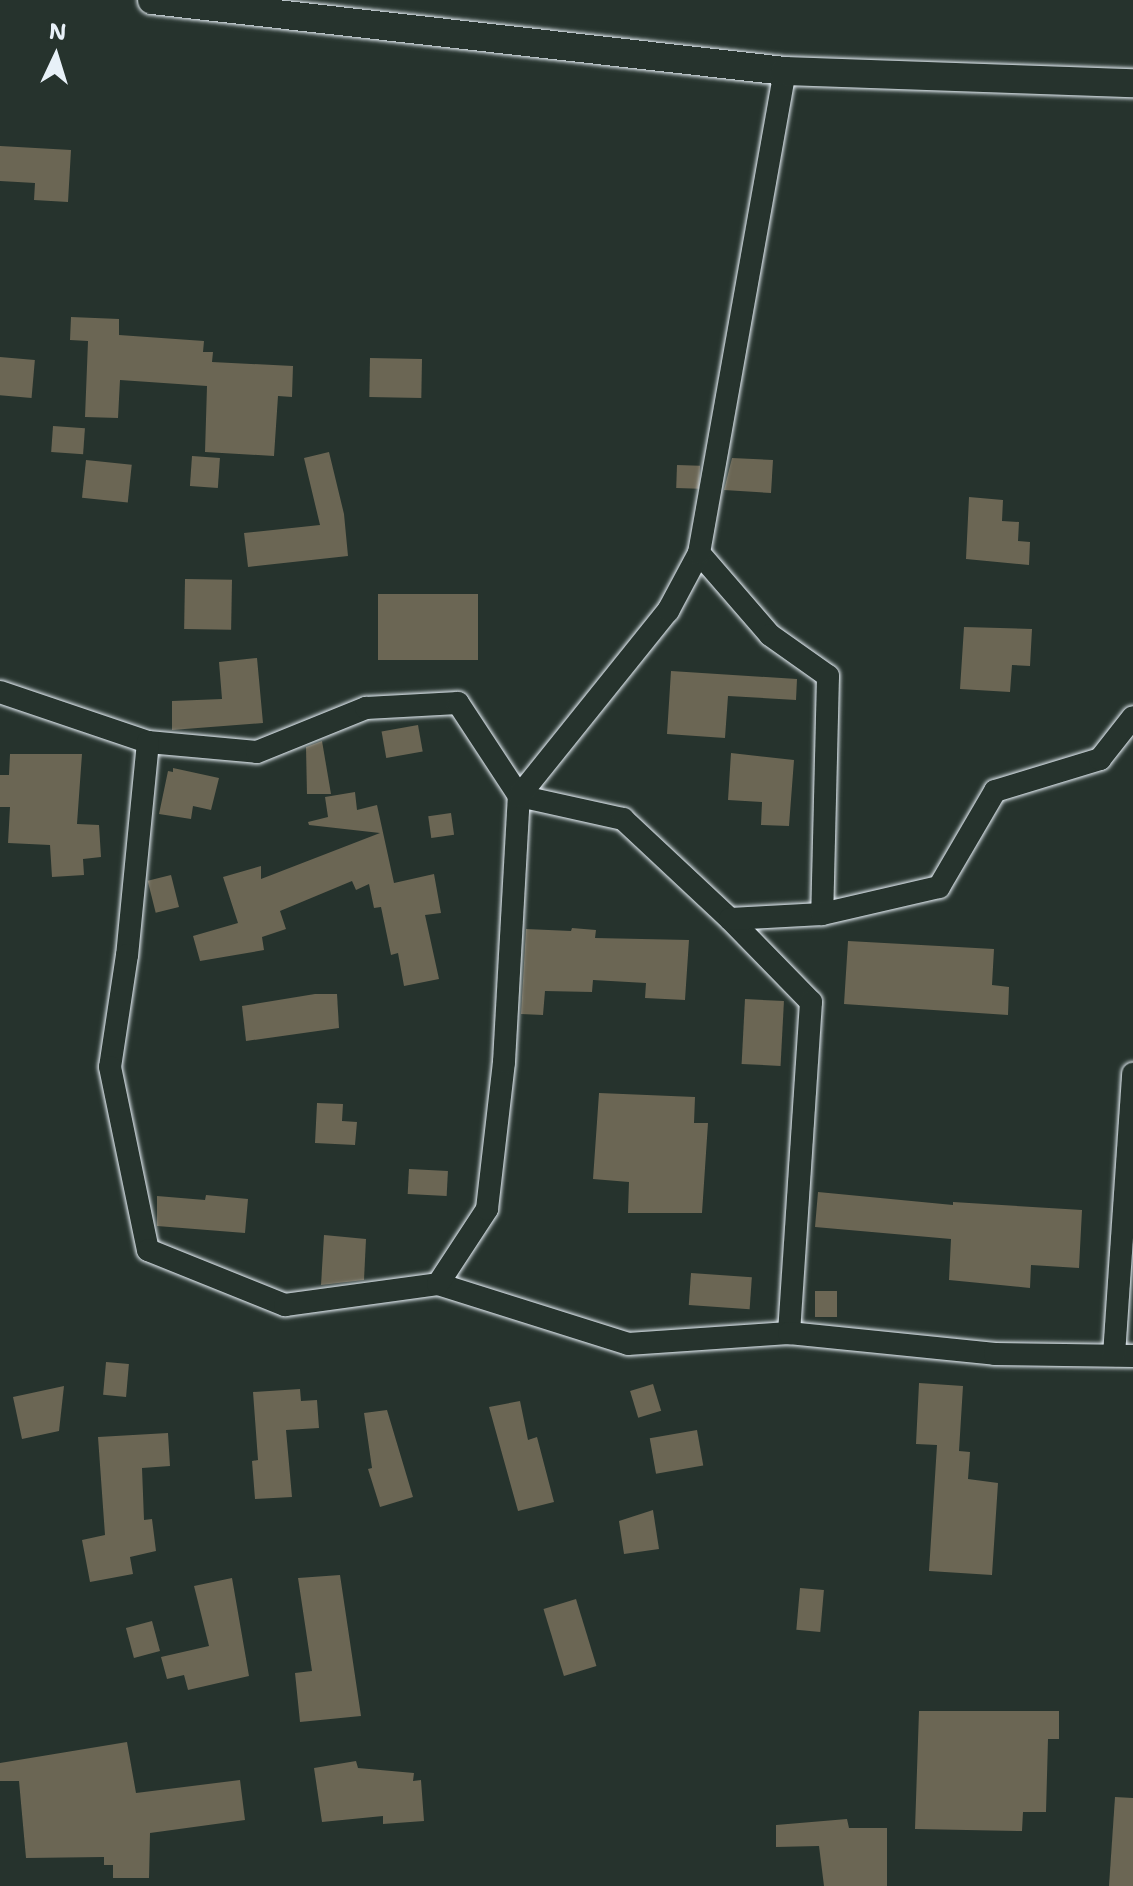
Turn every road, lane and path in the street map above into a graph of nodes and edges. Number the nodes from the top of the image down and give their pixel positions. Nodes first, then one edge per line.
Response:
1 (152, 0) edge
2 (785, 71) junction
3 (1133, 83) edge
4 (699, 553) junction
5 (0, 692) edge
6 (1133, 717) edge
7 (148, 742) junction
8 (519, 796) junction
9 (822, 914) junction
10 (730, 919) junction
11 (1133, 1074) edge
12 (438, 1284) junction
13 (789, 1333) junction
14 (1124, 1356) edge

1 - 2 street
2 - 3 street
2 - 4 street
4 - 8 street
4 - 9 street
5 - 7 street
6 - 9 street
7 - 8 street
7 - 12 street
8 - 10 street
8 - 12 street
9 - 10 street
10 - 13 street
11 - 14 street
12 - 13 street
13 - 14 street

